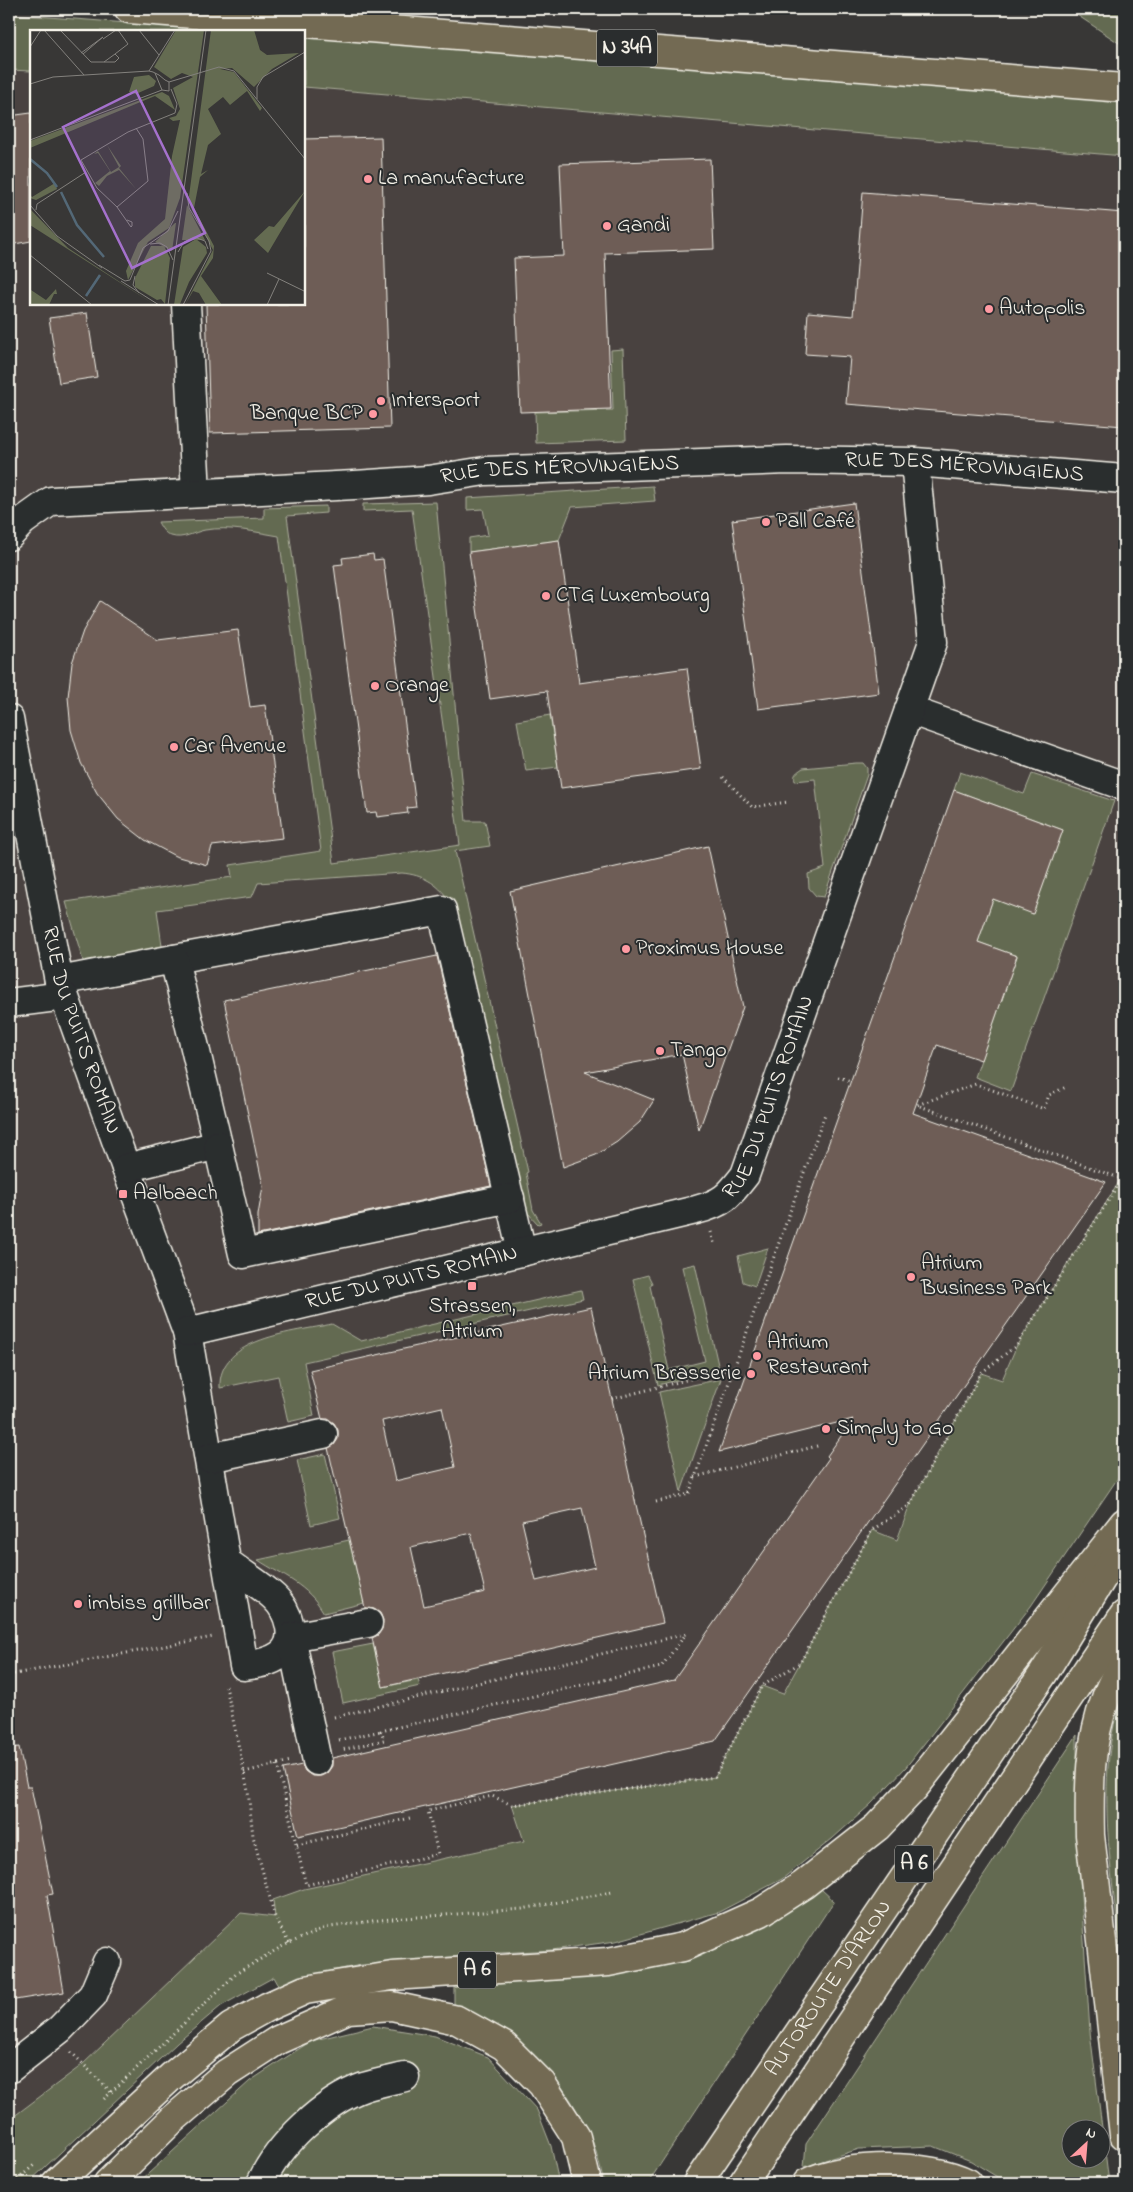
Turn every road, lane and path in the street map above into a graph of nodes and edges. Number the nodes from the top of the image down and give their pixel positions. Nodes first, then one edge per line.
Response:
1 (129, 9) edge
2 (1124, 88) edge
3 (186, 305) edge
4 (915, 462) junction
5 (1124, 479) edge
6 (196, 493) junction
7 (9, 536) edge
8 (909, 710) junction
9 (9, 719) edge
10 (724, 777) dead end
11 (1124, 786) edge
12 (788, 802) dead end
13 (174, 959) junction
14 (62, 989) junction
15 (9, 1003) edge
16 (838, 1077) dead end
17 (851, 1081) dead end
18 (1066, 1087) dead end
19 (824, 1114) dead end
20 (218, 1145) junction
21 (126, 1168) junction
22 (510, 1198) junction
23 (713, 1238) dead end
24 (714, 1246) dead end
25 (522, 1252) junction
26 (187, 1332) junction
27 (733, 1368) junction
28 (612, 1399) dead end
29 (323, 1434) dead end
30 (821, 1445) dead end
31 (209, 1458) junction
32 (694, 1477) junction
33 (656, 1502) dead end
34 (1124, 1523) edge
35 (1124, 1542) edge
36 (227, 1562) junction
37 (1124, 1615) edge
38 (368, 1623) dead end
39 (214, 1637) dead end
40 (291, 1637) junction
41 (1124, 1655) edge
42 (9, 1675) edge
43 (224, 1678) dead end
44 (308, 1722) junction
45 (381, 1731) junction
46 (349, 1738) dead end
47 (316, 1758) junction
48 (277, 1764) junction
49 (244, 1772) junction
50 (410, 1818) dead end
51 (297, 1845) junction
52 (289, 1944) dead end
53 (107, 1962) dead end
54 (231, 2027) junction
55 (53, 2034) junction
56 (9, 2070) edge
57 (405, 2077) dead end
58 (111, 2092) dead end
59 (1124, 2135) edge
60 (117, 2177) edge
61 (56, 2183) edge
62 (75, 2183) edge
63 (261, 2183) edge
64 (587, 2183) edge
65 (697, 2183) edge
66 (743, 2183) edge
67 (807, 2183) edge
68 (968, 2183) edge

1 - 2 main road, N 34A
3 - 6 street
4 - 5 street, RUE DES MÉROVINGIENS
4 - 6 street, RUE DES MÉROVINGIENS
4 - 8 street, RUE DU PUITS ROMAIN
6 - 7 street, RUE DES MÉROVINGIENS
8 - 11 street
8 - 25 street, RUE DU PUITS ROMAIN
9 - 14 street, RUE DU PUITS ROMAIN
10 - 12 path
13 - 14 street
13 - 20 street
13 - 22 street
14 - 15 street
14 - 21 street, RUE DU PUITS ROMAIN
16 - 17 path
18 - 51 path
19 - 27 path
20 - 21 street
20 - 22 street
21 - 26 street, RUE DU PUITS ROMAIN
22 - 25 street
23 - 24 path
25 - 26 street, RUE DU PUITS ROMAIN
26 - 31 street, RUE DU PUITS ROMAIN
27 - 28 path
27 - 32 path
29 - 31 street
30 - 32 path
31 - 36 street, RUE DU PUITS ROMAIN
32 - 33 path
34 - 54 main road, A 6
35 - 65 main road, AUTOROUTE D'ARLON / A 6
36 - 40 street
36 - 40 street, RUE DU PUITS ROMAIN
37 - 66 main road, AUTOROUTE D'ARLON / A 6
38 - 40 street
39 - 42 path
40 - 44 street
41 - 59 main road
43 - 49 path
44 - 45 path
44 - 47 street
45 - 46 path
45 - 47 path
47 - 48 path
48 - 49 path
48 - 51 path
49 - 52 path
50 - 51 path
53 - 55 street
54 - 61 main road, A 6
54 - 62 main road, A 6
55 - 56 street
55 - 58 path
57 - 63 street
60 - 64 main road, A 6
67 - 68 main road

